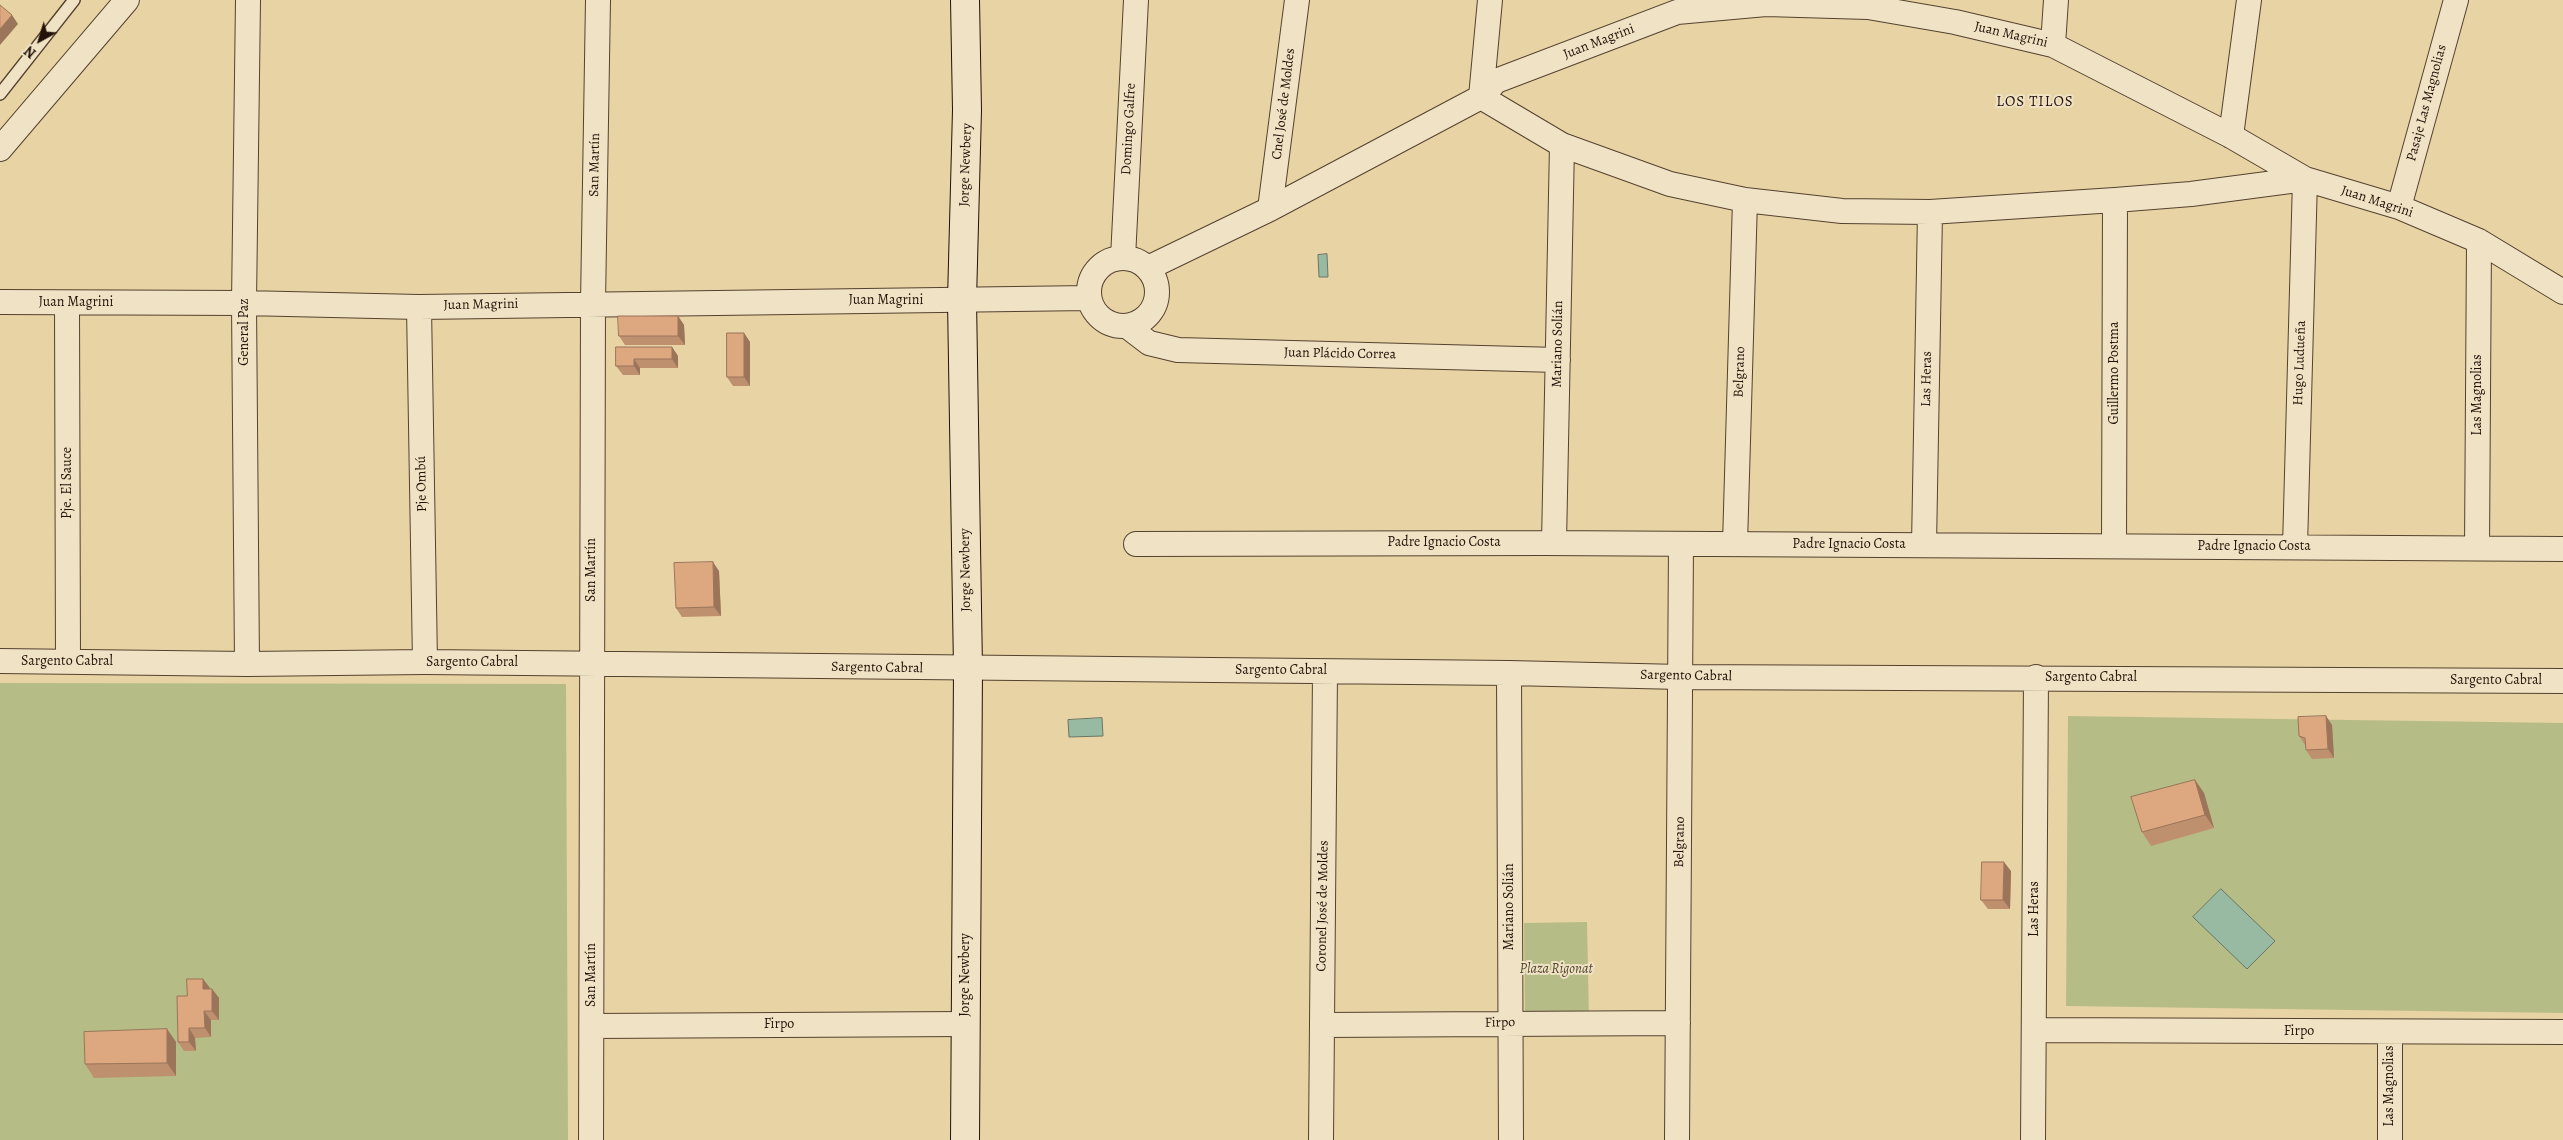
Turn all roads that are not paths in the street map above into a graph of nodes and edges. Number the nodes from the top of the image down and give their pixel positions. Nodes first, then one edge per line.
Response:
1 (74, 0) edge
2 (127, 0) edge
3 (248, 0) edge
4 (598, 0) edge
5 (964, 0) edge
6 (1136, 0) edge
7 (1297, 0) edge
8 (1490, 0) edge
9 (2056, 0) edge
10 (2249, 0) edge
11 (2456, 0) edge
12 (1868, 3) edge
13 (1678, 6) edge
14 (2053, 45) junction
15 (0, 94) edge
16 (1481, 97) junction
17 (2231, 136) junction
18 (1562, 145) junction
19 (0, 149) edge
20 (2304, 179) junction
21 (1745, 200) junction
22 (2115, 200) junction
23 (2399, 207) junction
24 (1270, 208) junction
25 (1930, 212) junction
26 (2479, 241) junction
27 (1123, 258) junction
28 (1148, 268) junction
29 (2563, 292) edge
30 (1089, 298) junction
31 (962, 300) junction
32 (0, 302) edge
33 (244, 303) junction
34 (593, 303) junction
35 (67, 304) junction
36 (419, 307) junction
37 (1128, 327) junction
38 (1558, 360) junction
39 (1554, 543) junction
40 (1136, 544) dead end
41 (1681, 544) junction
42 (1736, 544) junction
43 (1924, 545) junction
44 (2114, 546) junction
45 (2295, 547) junction
46 (2477, 548) junction
47 (2563, 549) edge
48 (0, 662) edge
49 (68, 662) junction
50 (425, 662) junction
51 (246, 664) junction
52 (591, 664) junction
53 (968, 669) junction
54 (1325, 672) junction
55 (1509, 673) junction
56 (1681, 677) junction
57 (2036, 677) junction
58 (2563, 681) edge
59 (1510, 1022) junction
60 (1678, 1022) junction
61 (965, 1024) junction
62 (1322, 1025) junction
63 (592, 1026) junction
64 (2034, 1030) junction
65 (2563, 1032) edge
66 (2390, 1033) junction
67 (591, 1140) edge
68 (965, 1140) edge
69 (1321, 1140) edge
70 (1511, 1140) edge
71 (1677, 1140) edge
72 (2033, 1140) edge
73 (2390, 1140) edge

1 - 15 lane
2 - 19 street
3 - 33 street, General Paz
4 - 34 street, San Martín
5 - 31 main road, Jorge Newbery
6 - 27 street, Domingo Galfre
7 - 24 street, Cnel José de Moldes
8 - 16 street
9 - 14 street
10 - 17 street
11 - 23 street, Pasaje Las Magnolias
12 - 13 street, Juan Magrini
12 - 14 street, Juan Magrini
13 - 16 street, Juan Magrini
14 - 17 street, Juan Magrini
16 - 18 street
16 - 24 street, Juan Magrini
17 - 20 street, Juan Magrini
18 - 21 street
18 - 38 street, Mariano Solián
20 - 22 street
20 - 23 street, Juan Magrini
20 - 45 street, Hugo Ludueña
21 - 25 street
21 - 42 street, Belgrano
22 - 25 street
22 - 44 street, Guillermo Postma
23 - 26 street, Juan Magrini
24 - 28 street, Juan Magrini
25 - 43 street, Las Heras
26 - 29 street, Juan Magrini
26 - 46 street, Las Magnolias
27 - 28 street
27 - 30 street
28 - 37 street
30 - 31 street, Juan Magrini
30 - 37 street
31 - 34 street, Juan Magrini
31 - 53 main road, Jorge Newbery
32 - 35 street, Juan Magrini
33 - 35 street, Juan Magrini
33 - 36 street, Juan Magrini
33 - 51 street, General Paz
34 - 36 street, Juan Magrini
34 - 52 street, San Martín
35 - 49 street, Pje. El Sauce
36 - 50 street, Pje Ombú
37 - 38 street, Juan Plácido Correa
38 - 39 street, Mariano Solián
39 - 40 street, Padre Ignacio Costa
39 - 41 street, Padre Ignacio Costa
41 - 42 street, Padre Ignacio Costa
41 - 56 street, Belgrano
42 - 43 street, Padre Ignacio Costa
43 - 44 street, Padre Ignacio Costa
44 - 45 street, Padre Ignacio Costa
45 - 46 street, Padre Ignacio Costa
46 - 47 street, Padre Ignacio Costa
48 - 49 street, Sargento Cabral
49 - 51 street, Sargento Cabral
50 - 51 street, Sargento Cabral
50 - 52 street, Sargento Cabral
52 - 53 street, Sargento Cabral
52 - 63 street, San Martín
53 - 54 street, Sargento Cabral
53 - 61 main road, Jorge Newbery
54 - 55 street, Sargento Cabral
54 - 62 street, Coronel José de Moldes
55 - 56 street, Sargento Cabral
55 - 59 street, Mariano Solián
56 - 57 street, Sargento Cabral
56 - 60 street, Belgrano
57 - 58 street, Sargento Cabral
57 - 64 street, Las Heras
59 - 60 street, Firpo
59 - 62 street, Firpo
59 - 70 street, Mariano Solián
60 - 71 street, Belgrano
61 - 63 street, Firpo
61 - 68 main road, Jorge Newbery
62 - 69 street, Coronel José de Moldes
63 - 67 street, San Martín
64 - 66 street, Firpo
64 - 72 street, Las Heras
65 - 66 street, Firpo
66 - 73 street, Las Magnolias

